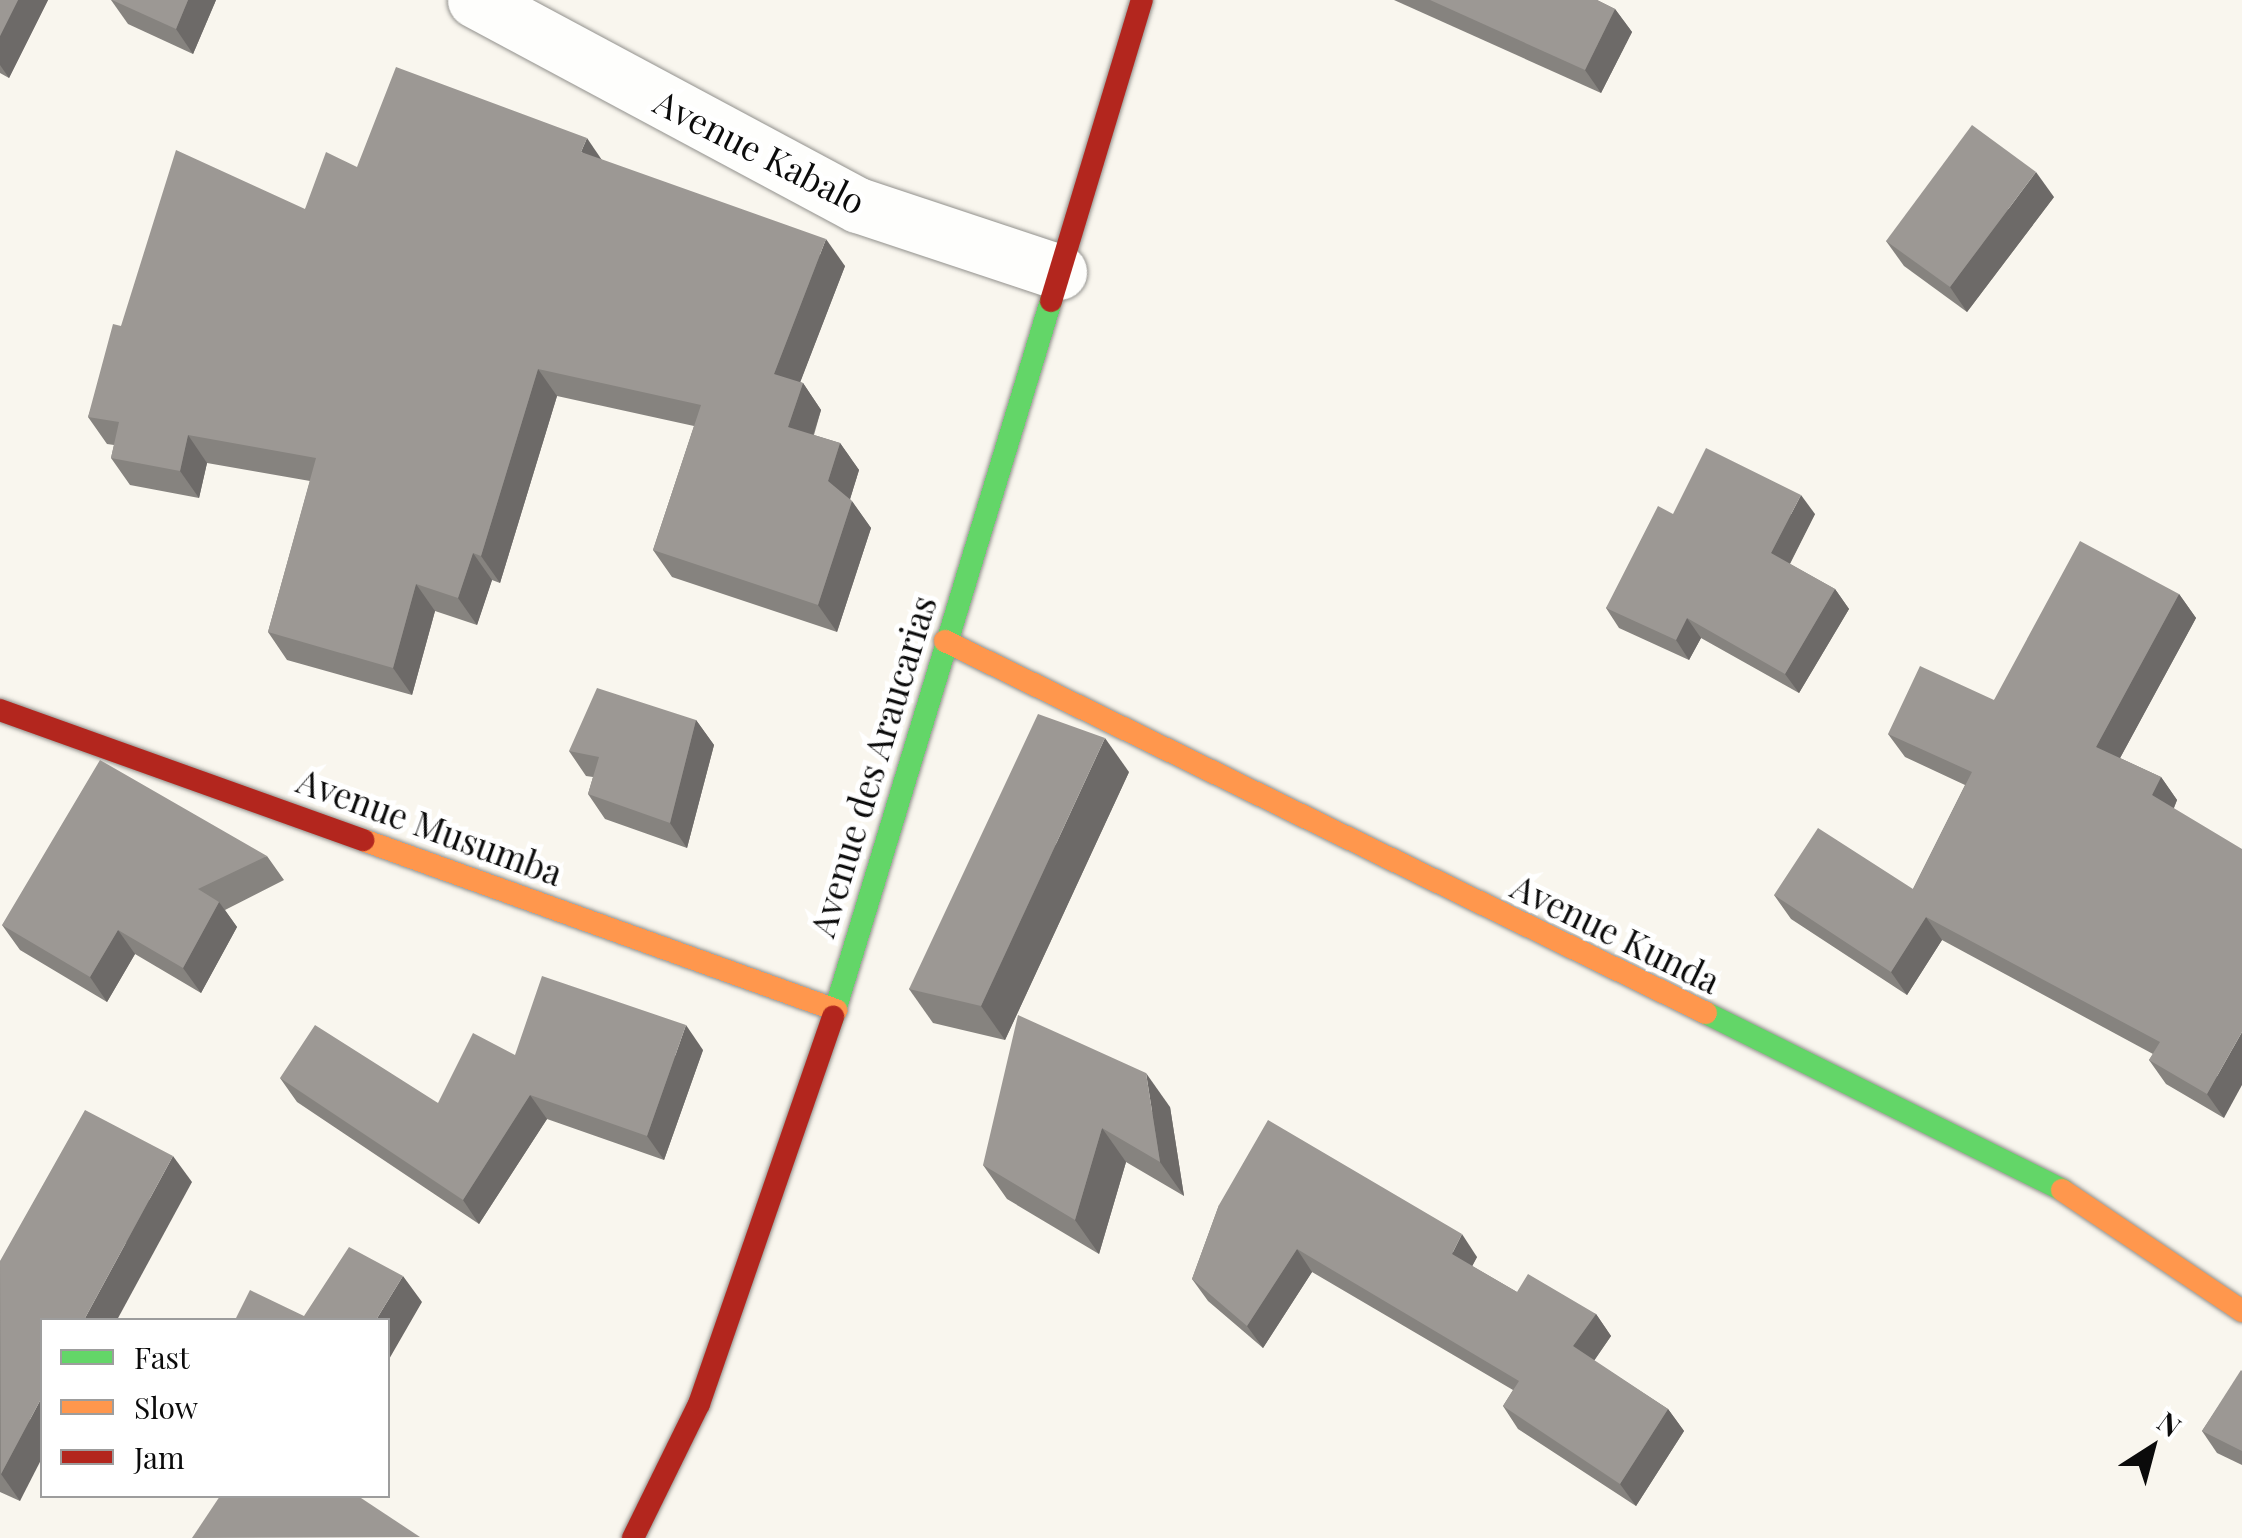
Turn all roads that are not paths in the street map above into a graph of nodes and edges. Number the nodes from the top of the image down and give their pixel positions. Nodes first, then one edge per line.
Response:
1 (475, 0) edge
2 (1142, 0) edge
3 (1059, 272) junction
4 (945, 640) junction
5 (0, 710) edge
6 (836, 1010) junction
7 (2242, 1311) edge
8 (633, 1538) edge

1 - 3 street, Avenue Kabalo
2 - 3 street, Avenue des Araucarias
3 - 4 street, Avenue des Araucarias
4 - 6 street, Avenue des Araucarias
4 - 7 street, Avenue Kunda
5 - 6 street, Avenue Musumba
6 - 8 street, Avenue des Araucarias

